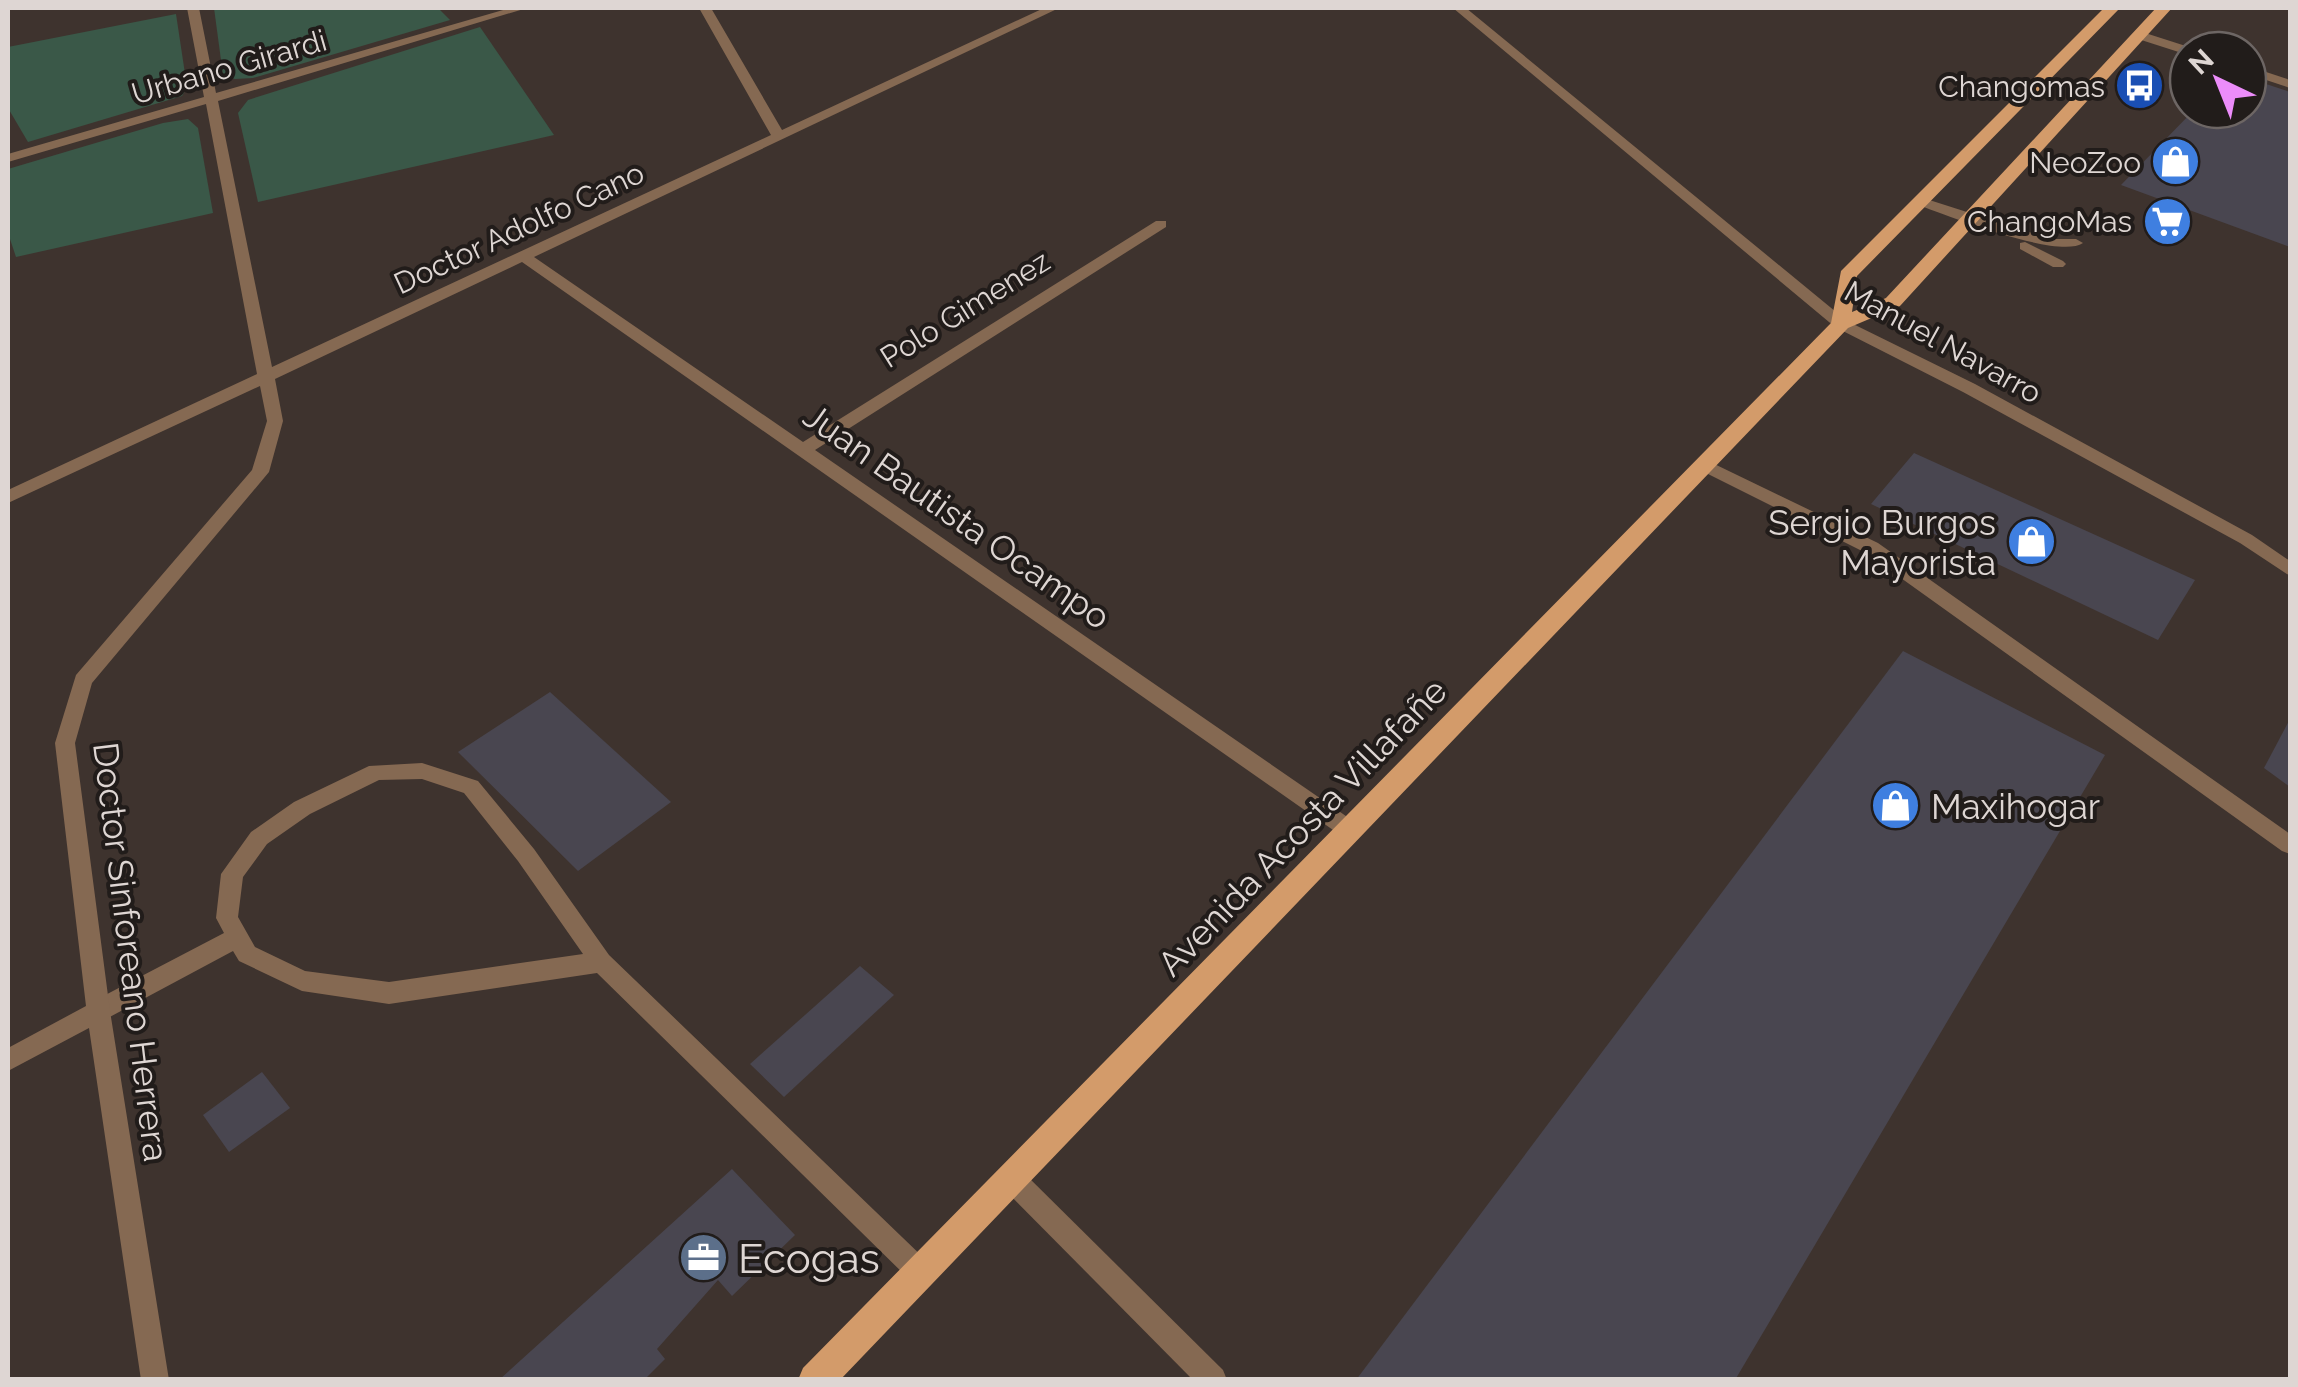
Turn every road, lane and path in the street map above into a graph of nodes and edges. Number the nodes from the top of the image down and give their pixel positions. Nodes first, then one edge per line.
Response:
1 (193, 8) edge
2 (521, 8) edge
3 (704, 8) edge
4 (1053, 8) edge
5 (1458, 8) edge
6 (2112, 8) edge
7 (2164, 8) edge
8 (2139, 35) junction
9 (2168, 44) edge
10 (210, 98) junction
11 (780, 137) junction
12 (8, 158) edge
13 (1920, 201) junction
14 (1969, 219) junction
15 (1161, 224) dead end
16 (2076, 242) dead end
17 (524, 257) junction
18 (2058, 264) dead end
19 (1841, 324) junction
20 (267, 376) junction
21 (804, 449) junction
22 (1704, 465) junction
23 (8, 497) edge
24 (2290, 570) edge
25 (1351, 831) junction
26 (2290, 845) edge
27 (238, 936) junction
28 (601, 962) junction
29 (98, 1011) junction
30 (8, 1060) edge
31 (1012, 1178) junction
32 (920, 1272) junction
33 (154, 1380) edge
34 (816, 1380) edge
35 (1213, 1380) edge

1 - 10 street, Doctor Sinforeano Herrera
2 - 10 street, Urbano Girardi
3 - 11 street
4 - 11 street, Doctor Adolfo Cano
5 - 19 street, Manuel Navarro
6 - 13 main road
7 - 8 main road, Avenida Acosta Villafañe
8 - 9 street
8 - 14 main road, Avenida Acosta Villafañe
10 - 12 street, Urbano Girardi
10 - 20 street, Doctor Sinforeano Herrera
11 - 17 street, Doctor Adolfo Cano
13 - 14 street
13 - 19 main road
14 - 16 street
14 - 18 street
14 - 19 main road, Avenida Acosta Villafañe
15 - 21 street, Polo Gimenez
17 - 20 street, Doctor Adolfo Cano
17 - 21 street, Juan Bautista Ocampo
19 - 22 main road, Avenida Acosta Villafañe
19 - 24 street, Manuel Navarro
20 - 23 street, Doctor Adolfo Cano
20 - 29 street, Doctor Sinforeano Herrera
21 - 25 street, Juan Bautista Ocampo
22 - 25 main road, Avenida Acosta Villafañe
22 - 26 street
25 - 31 main road, Avenida Acosta Villafañe
27 - 28 street
27 - 28 street
27 - 29 street
28 - 32 street
29 - 30 street
29 - 33 street, Doctor Sinforeano Herrera
31 - 32 main road, Avenida Acosta Villafañe
31 - 35 street
32 - 34 main road, Avenida Acosta Villafañe

